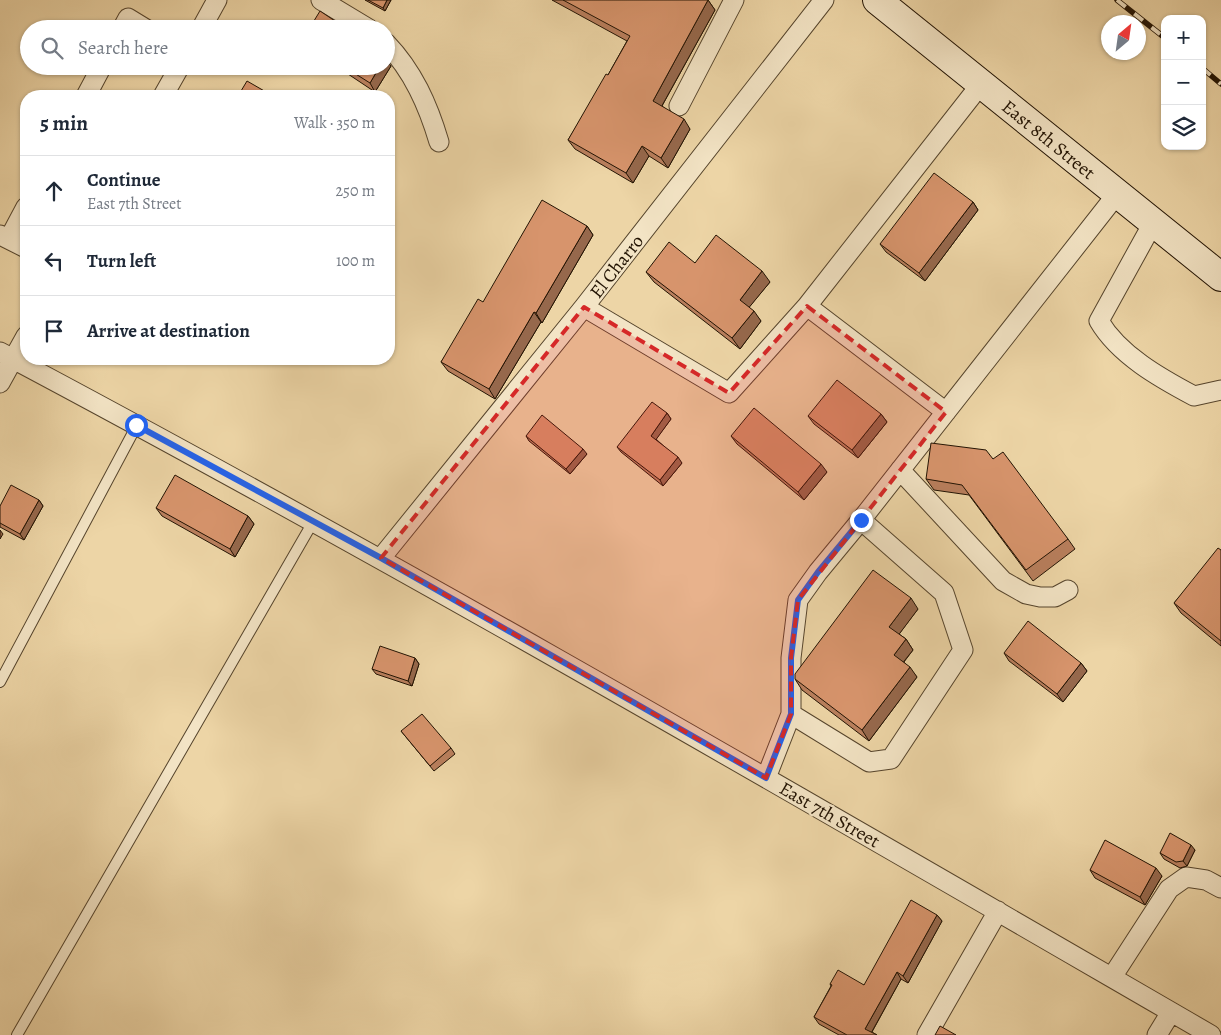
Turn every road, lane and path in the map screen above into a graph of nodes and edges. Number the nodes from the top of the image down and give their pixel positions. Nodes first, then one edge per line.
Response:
1 (217, 0) edge
2 (321, 0) edge
3 (734, 0) edge
4 (824, 0) edge
5 (877, 0) edge
6 (206, 20) edge
7 (354, 20) edge
8 (395, 52) edge
9 (97, 75) edge
10 (175, 75) edge
11 (981, 84) junction
12 (89, 90) edge
13 (166, 90) edge
14 (678, 106) dead end
15 (438, 142) dead end
16 (1117, 194) junction
17 (20, 215) edge
18 (1153, 223) junction
19 (4, 237) edge
20 (20, 245) edge
21 (1221, 277) edge
22 (807, 306) junction
23 (584, 307) junction
24 (20, 342) edge
25 (7, 355) edge
26 (20, 362) edge
27 (25, 365) edge
28 (0, 383) edge
29 (1221, 390) edge
30 (946, 412) junction
31 (136, 425) junction
32 (900, 470) junction
33 (861, 520) junction
34 (313, 522) junction
35 (381, 558) junction
36 (1068, 590) dead end
37 (0, 682) edge
38 (791, 714) junction
39 (766, 778) junction
40 (1221, 888) edge
41 (998, 911) junction
42 (1112, 977) junction
43 (1171, 1012) junction
44 (17, 1035) edge
45 (927, 1035) edge
46 (1158, 1035) edge
47 (1211, 1035) edge

1 - 6 street
2 - 7 street
3 - 14 street
4 - 23 street, El Charro
5 - 11 main road, East 8th Street
8 - 15 street
9 - 12 street
10 - 13 street
11 - 16 main road, East 8th Street
11 - 22 street
16 - 18 main road, East 8th Street
16 - 30 street
17 - 19 street
18 - 21 main road, East 8th Street
18 - 29 street
19 - 20 street
22 - 23 street, El Charro
22 - 30 street
23 - 35 street
24 - 25 street
25 - 26 street, East 7th Street
25 - 28 street
27 - 31 street, East 7th Street
30 - 32 street
31 - 34 street, East 7th Street
31 - 37 lane
32 - 33 street
32 - 36 street
33 - 38 street
33 - 38 street
34 - 35 street, East 7th Street
34 - 44 lane
35 - 39 street, East 7th Street
38 - 39 street
39 - 41 street, East 7th Street
40 - 42 street
41 - 42 street, East 7th Street
41 - 45 street
42 - 43 street, East 7th Street
43 - 46 street
43 - 47 street, East 7th Street

